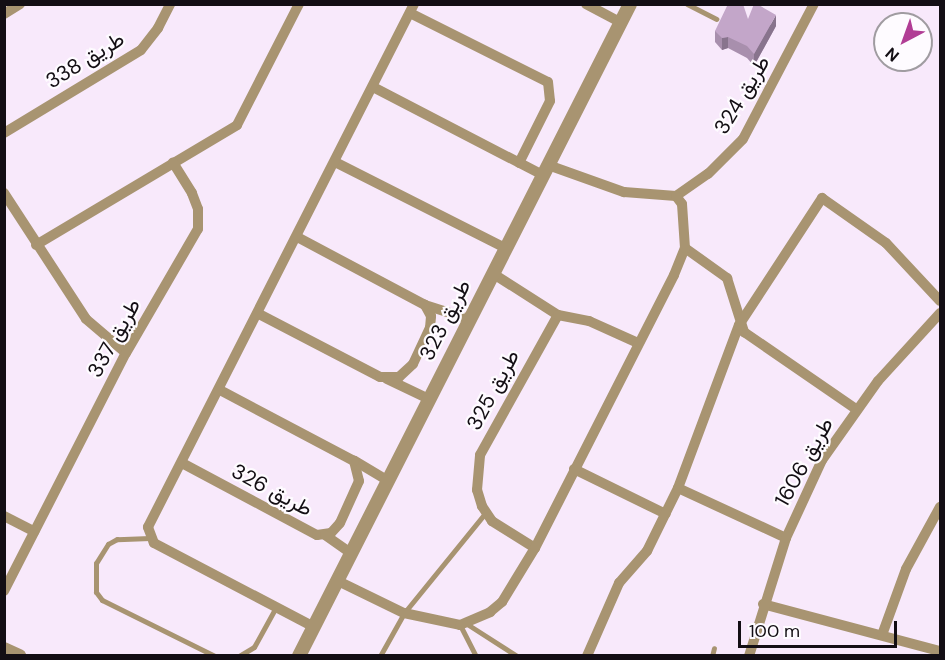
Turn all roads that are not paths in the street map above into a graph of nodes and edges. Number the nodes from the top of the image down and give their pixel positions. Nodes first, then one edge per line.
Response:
1 (20, 4) edge
2 (170, 4) edge
3 (298, 4) edge
4 (586, 4) edge
5 (630, 4) edge
6 (687, 4) edge
7 (814, 4) edge
8 (412, 9) edge
9 (4, 14) edge
10 (716, 19) dead end
11 (620, 22) junction
12 (373, 87) junction
13 (4, 133) edge
14 (335, 162) junction
15 (519, 163) junction
16 (173, 164) junction
17 (545, 170) junction
18 (4, 193) edge
19 (676, 196) junction
20 (297, 237) junction
21 (36, 245) junction
22 (506, 248) junction
23 (685, 248) junction
24 (492, 273) junction
25 (940, 301) edge
26 (425, 305) junction
27 (940, 313) edge
28 (259, 314) junction
29 (558, 315) junction
30 (469, 319) junction
31 (740, 325) junction
32 (638, 344) junction
33 (126, 353) junction
34 (387, 379) junction
35 (220, 390) junction
36 (429, 399) junction
37 (856, 409) junction
38 (354, 461) junction
39 (182, 464) junction
40 (574, 469) junction
41 (388, 481) junction
42 (678, 488) junction
43 (940, 507) edge
44 (486, 512) junction
45 (666, 514) junction
46 (4, 516) edge
47 (34, 531) junction
48 (325, 535) junction
49 (150, 538) junction
50 (786, 538) junction
51 (535, 548) junction
52 (351, 553) junction
53 (338, 581) junction
54 (4, 591) edge
55 (763, 604) junction
56 (276, 607) junction
57 (404, 612) junction
58 (464, 625) junction
59 (314, 627) junction
60 (882, 635) junction
61 (714, 648) dead end
62 (4, 649) edge
63 (940, 651) edge
64 (19, 656) edge
65 (215, 656) edge
66 (239, 656) edge
67 (299, 656) edge
68 (380, 656) edge
69 (476, 656) edge
70 (517, 656) edge
71 (587, 656) edge
72 (712, 656) edge
73 (749, 656) edge

1 - 9 street
2 - 13 street, طريق 338
3 - 16 street
4 - 11 street
5 - 11 street, طريق 323
6 - 10 lane
7 - 19 street, طريق 324
8 - 12 street
8 - 15 street
11 - 17 street, طريق 323
12 - 14 street
12 - 15 street
14 - 20 street
14 - 22 street
15 - 17 street
16 - 21 street
16 - 33 street, طريق 337
17 - 19 street
17 - 22 street, طريق 323
18 - 21 street
19 - 23 street
20 - 26 street
20 - 28 street
21 - 33 street
22 - 24 street, طريق 323
23 - 31 street
23 - 32 street
24 - 29 street
24 - 30 street, طريق 323
25 - 31 street
26 - 30 street
26 - 34 street
27 - 37 street, طريق 1606
28 - 34 street
28 - 35 street
29 - 32 street
29 - 44 street, طريق 325
30 - 36 street, طريق 323
31 - 37 street
31 - 42 street
32 - 40 street
33 - 47 street, طريق 337
34 - 36 street
35 - 38 street
35 - 39 street
36 - 41 street, طريق 323
37 - 50 street, طريق 1606
38 - 41 street
38 - 48 street, طريق 326
39 - 48 street, طريق 326
39 - 49 street
40 - 45 street
40 - 51 street
41 - 52 street, طريق 323
42 - 45 street
42 - 50 street
43 - 60 street
44 - 51 street
44 - 57 lane
45 - 71 street
46 - 47 street
47 - 54 street, طريق 337
48 - 52 street
49 - 56 street
49 - 65 lane
50 - 55 street, طريق 1606
51 - 58 street
52 - 53 street, طريق 323
53 - 57 street
53 - 59 street, طريق 323
55 - 60 street
55 - 73 street, طريق 1606
56 - 59 street
56 - 66 lane
57 - 58 street
57 - 68 lane
58 - 69 lane
58 - 70 lane
59 - 67 street, طريق 323
60 - 63 street
61 - 72 lane
62 - 64 street

